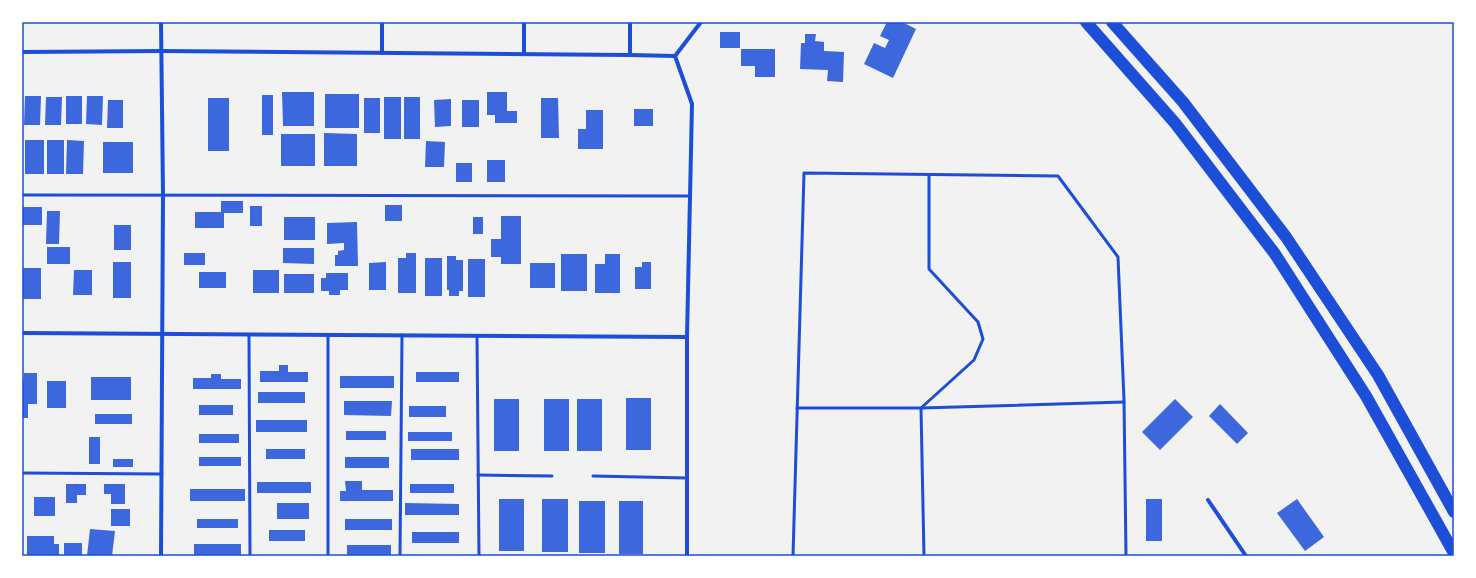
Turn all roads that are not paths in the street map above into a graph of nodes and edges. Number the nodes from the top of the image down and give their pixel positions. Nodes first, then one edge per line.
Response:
1 (161, 22) edge
2 (382, 22) edge
3 (524, 22) edge
4 (630, 22) edge
5 (701, 22) edge
6 (1086, 22) edge
7 (1112, 22) edge
8 (161, 51) junction
9 (22, 52) edge
10 (382, 53) junction
11 (524, 54) junction
12 (630, 55) junction
13 (675, 56) junction
14 (929, 174) junction
15 (22, 194) edge
16 (163, 195) junction
17 (690, 196) junction
18 (22, 333) edge
19 (163, 334) junction
20 (249, 334) junction
21 (328, 335) junction
22 (402, 335) junction
23 (477, 336) junction
24 (687, 337) junction
25 (1124, 402) junction
26 (797, 408) junction
27 (921, 408) junction
28 (22, 473) edge
29 (162, 474) junction
30 (478, 475) junction
31 (552, 476) dead end
32 (593, 476) dead end
33 (687, 478) junction
34 (1208, 500) dead end
35 (1454, 512) edge
36 (1454, 553) edge
37 (161, 556) edge
38 (250, 556) edge
39 (328, 556) edge
40 (400, 556) edge
41 (479, 556) edge
42 (687, 556) edge
43 (793, 556) edge
44 (924, 556) edge
45 (1126, 556) edge
46 (1246, 556) edge

1 - 8 street
2 - 10 street
3 - 11 street
4 - 12 street
5 - 13 street
6 - 36 highway
7 - 35 highway
8 - 9 street
8 - 10 street
8 - 16 street
10 - 11 street
11 - 12 street
12 - 13 street
13 - 17 street
14 - 25 lane
14 - 26 lane
14 - 27 lane
15 - 16 lane
16 - 17 lane
16 - 19 street
17 - 24 street
18 - 19 street
19 - 20 street
19 - 29 street
20 - 21 street
20 - 38 lane
21 - 22 street
21 - 39 lane
22 - 23 street
22 - 40 lane
23 - 24 street
23 - 30 lane
24 - 33 street
25 - 27 lane
25 - 45 lane
26 - 27 lane
26 - 43 lane
27 - 44 lane
28 - 29 lane
29 - 37 street
30 - 31 lane
30 - 41 lane
32 - 33 lane
33 - 42 street
34 - 46 street

